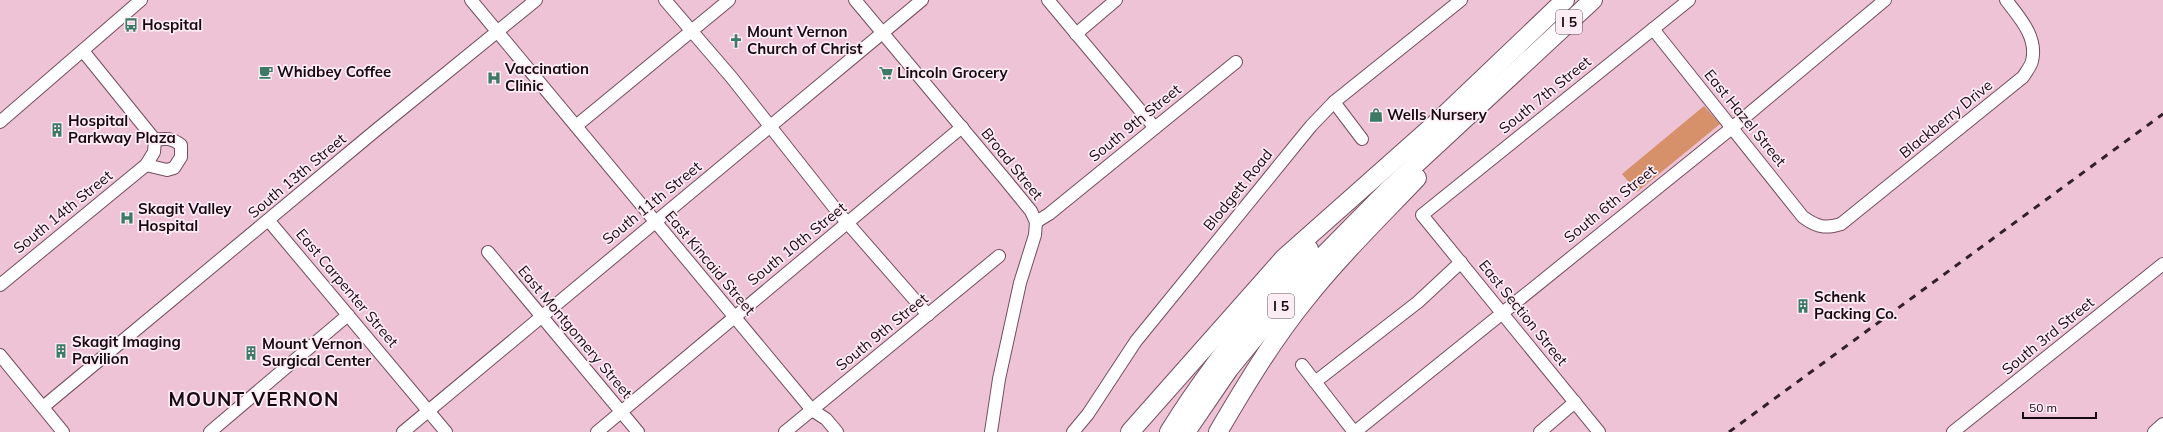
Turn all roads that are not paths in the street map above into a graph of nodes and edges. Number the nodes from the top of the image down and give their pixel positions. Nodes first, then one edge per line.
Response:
1 (141, 0) edge
2 (471, 0) edge
3 (536, 0) edge
4 (665, 0) edge
5 (729, 0) edge
6 (855, 0) edge
7 (922, 0) edge
8 (1048, 0) edge
9 (1116, 0) edge
10 (1461, 0) edge
11 (1565, 0) edge
12 (1593, 0) edge
13 (1689, 0) edge
14 (1885, 0) edge
15 (2006, 0) edge
16 (1653, 29) junction
17 (496, 31) junction
18 (692, 32) junction
19 (883, 33) junction
20 (1076, 34) junction
21 (1546, 43) junction
22 (83, 51) junction
23 (1236, 62) dead end
24 (1334, 102) junction
25 (0, 122) edge
26 (576, 126) junction
27 (770, 127) junction
28 (962, 127) junction
29 (1733, 127) junction
30 (1155, 128) junction
31 (1362, 139) dead end
32 (155, 140) junction
33 (146, 165) junction
34 (1352, 200) junction
35 (1422, 215) joint
36 (269, 221) junction
37 (655, 222) junction
38 (1036, 222) junction
39 (848, 224) junction
40 (1814, 225) joint
41 (488, 252) dead end
42 (999, 256) dead end
43 (1461, 262) junction
44 (2163, 264) edge
45 (0, 285) edge
46 (1502, 312) junction
47 (348, 315) junction
48 (928, 315) junction
49 (541, 316) junction
50 (733, 316) junction
51 (0, 355) edge
52 (1302, 365) dead end
53 (1315, 382) junction
54 (1574, 402) junction
55 (43, 407) junction
56 (812, 410) junction
57 (428, 411) junction
58 (621, 412) junction
59 (2163, 424) edge
60 (63, 432) edge
61 (210, 432) edge
62 (403, 432) edge
63 (446, 432) edge
64 (597, 432) edge
65 (638, 432) edge
66 (785, 432) edge
67 (837, 432) edge
68 (991, 432) edge
69 (1073, 432) edge
70 (1130, 432) edge
71 (1169, 432) edge
72 (1186, 432) edge
73 (1218, 432) edge
74 (1354, 432) edge
75 (1540, 432) edge
76 (1599, 432) edge
77 (1953, 432) edge
78 (2154, 432) edge

1 - 22 street
2 - 17 street, East Kincaid Street
3 - 17 street, South 13th Street
4 - 18 street
5 - 18 street
6 - 19 street, Broad Street
7 - 19 street, South 11th Street
8 - 20 street
9 - 20 street
10 - 24 street, Blodgett Road
11 - 34 highway, I 5
12 - 21 highway, I 5
13 - 16 street, South 7th Street
14 - 29 street, South 6th Street
15 - 40 street, Blackberry Drive
16 - 29 street, East Hazel Street
16 - 35 street, South 7th Street
17 - 26 street, East Kincaid Street
17 - 36 street, South 13th Street
18 - 26 street
18 - 27 street
19 - 27 street, South 11th Street
19 - 28 street, Broad Street
20 - 30 street
21 - 72 highway, I 5
21 - 73 highway
22 - 25 street
22 - 32 street
23 - 30 street, South 9th Street
24 - 31 street
24 - 69 street, Blodgett Road
26 - 37 street, East Kincaid Street
27 - 37 street, South 11th Street
27 - 39 street
28 - 38 street, Broad Street
28 - 39 street, South 10th Street
29 - 40 street, East Hazel Street
29 - 46 street, South 6th Street
30 - 38 street, South 9th Street
32 - 33 street
32 - 33 street
33 - 45 street, South 14th Street
34 - 70 highway
34 - 71 highway, I 5
35 - 43 street, East Section Street
36 - 47 street, East Carpenter Street
36 - 55 street, South 13th Street
37 - 49 street, South 11th Street
37 - 50 street, East Kincaid Street
38 - 68 street, Broad Street
39 - 48 street
39 - 50 street, South 10th Street
41 - 49 street, East Montgomery Street
42 - 48 street, South 9th Street
43 - 46 street, East Section Street
43 - 53 street
44 - 77 street, South 3rd Street
46 - 54 street, East Section Street
46 - 74 street, South 6th Street
47 - 57 street, East Carpenter Street
47 - 61 street
48 - 56 street, South 9th Street
49 - 57 street, South 11th Street
49 - 58 street, East Montgomery Street
50 - 56 street, East Kincaid Street
50 - 58 street, South 10th Street
51 - 55 street
52 - 53 street
53 - 74 street
54 - 75 street
54 - 76 street, East Section Street
55 - 60 street
56 - 66 street, South 9th Street
56 - 67 street, East Kincaid Street
57 - 62 street, South 11th Street
57 - 63 street, East Carpenter Street
58 - 64 street, South 10th Street
58 - 65 street, East Montgomery Street
59 - 78 street

